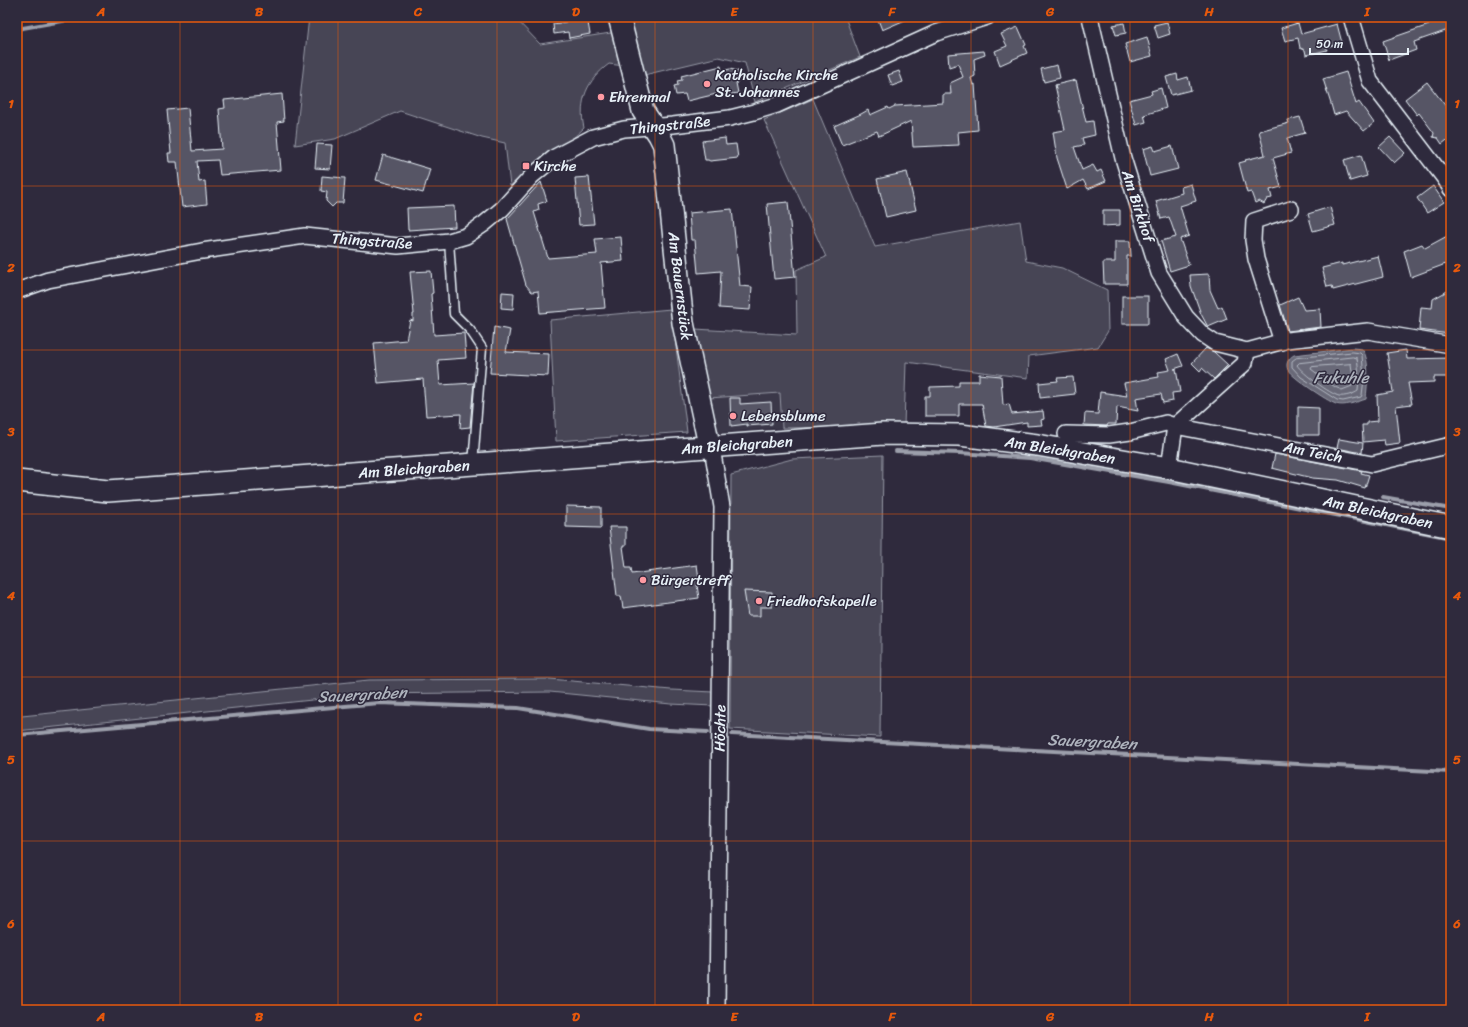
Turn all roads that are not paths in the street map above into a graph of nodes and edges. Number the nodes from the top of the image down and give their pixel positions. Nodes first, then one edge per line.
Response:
1 (619, 17) edge
2 (987, 17) edge
3 (1090, 17) edge
4 (1351, 17) edge
5 (653, 126) junction
6 (1451, 189) edge
7 (1291, 209) dead end
8 (449, 241) junction
9 (17, 291) edge
10 (1282, 342) junction
11 (1451, 345) edge
12 (1247, 351) junction
13 (1175, 426) junction
14 (1066, 434) dead end
15 (1451, 444) edge
16 (710, 447) junction
17 (473, 465) junction
18 (1169, 468) junction
19 (17, 481) edge
20 (1451, 527) edge
21 (717, 1010) edge

1 - 5 street, Am Bauernstück
2 - 5 street, Thingstraße
3 - 12 street, Am Birkhof
4 - 6 street
5 - 8 street, Thingstraße
5 - 16 street, Am Bauernstück
7 - 10 street
8 - 9 street, Thingstraße
8 - 17 lane
10 - 11 street, Am Birkhof
10 - 12 street, Am Birkhof
12 - 13 street
13 - 14 street, Am Teich
13 - 15 street, Am Teich
13 - 18 street
16 - 17 street, Am Bleichgraben
16 - 18 street, Am Bleichgraben
16 - 21 street, Höchte
17 - 19 street, Am Bleichgraben
18 - 20 street, Am Bleichgraben

